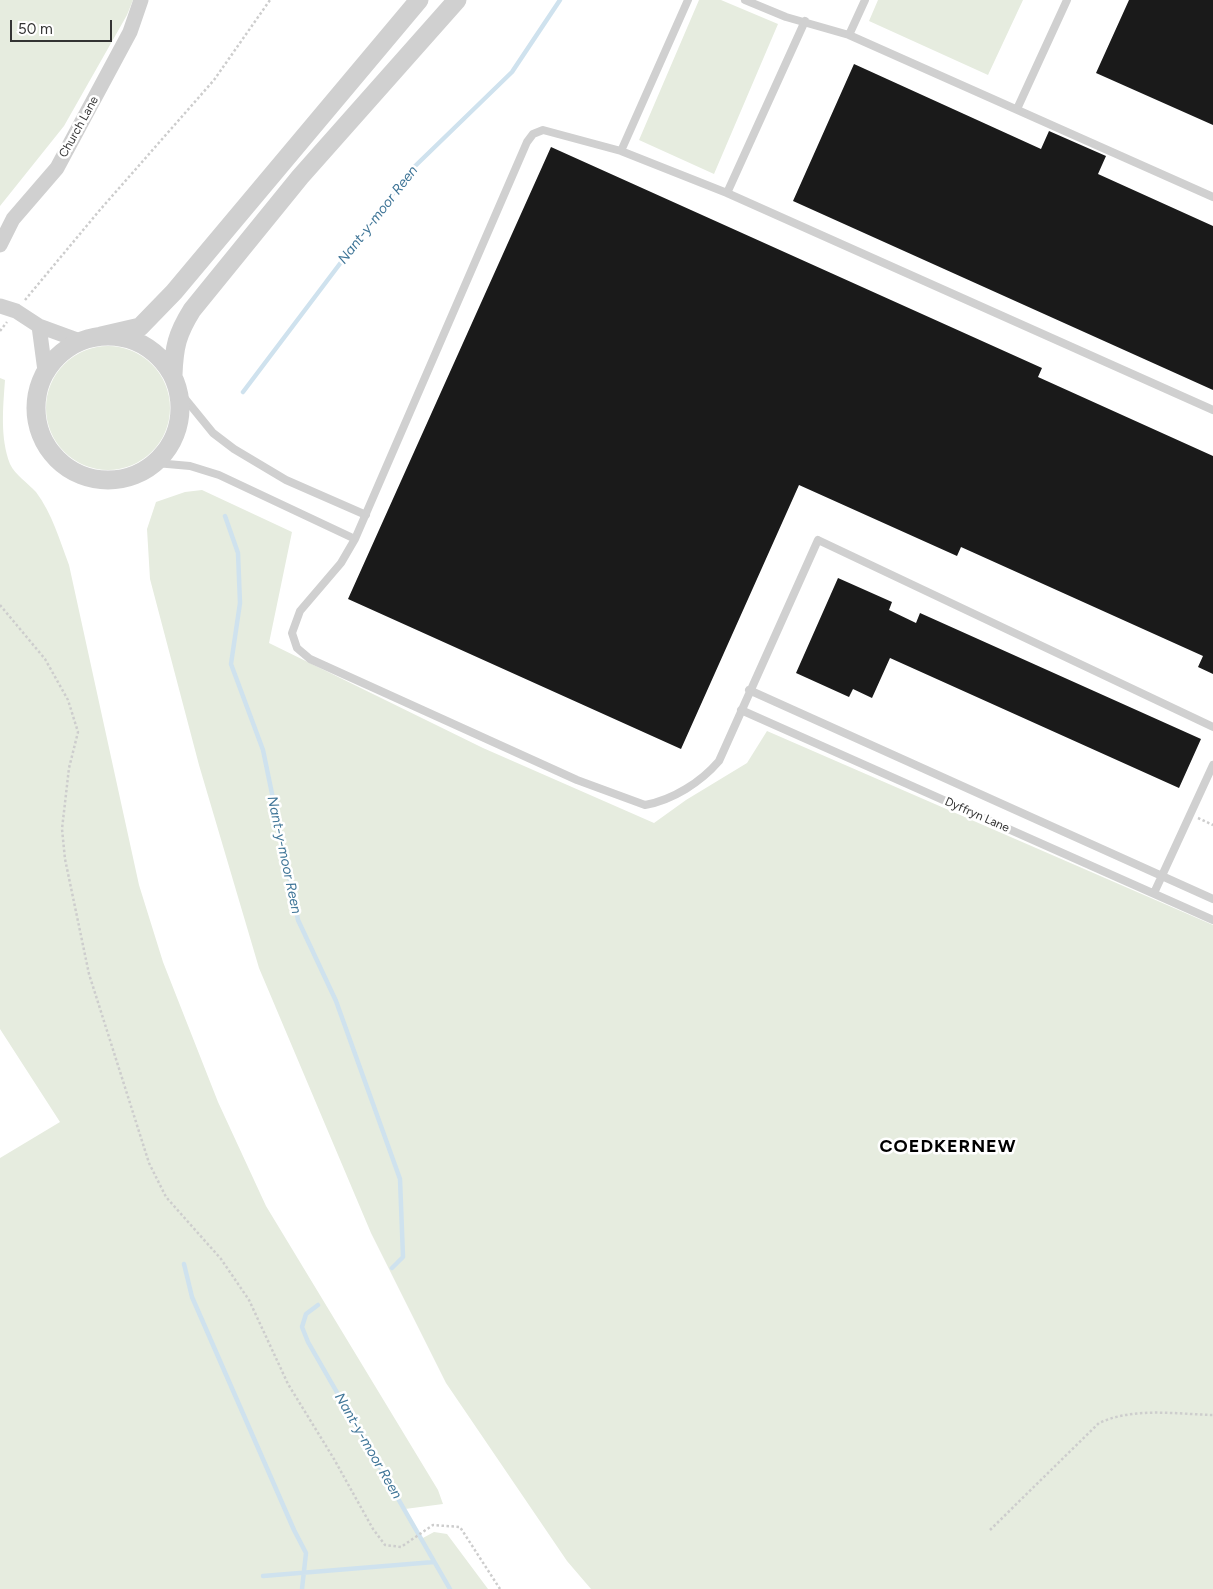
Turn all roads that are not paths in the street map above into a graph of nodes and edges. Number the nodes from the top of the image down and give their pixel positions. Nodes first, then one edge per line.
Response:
1 (141, 0) edge
2 (419, 0) edge
3 (457, 0) edge
4 (688, 0) edge
5 (745, 0) edge
6 (865, 0) edge
7 (1067, 0) edge
8 (805, 21) junction
9 (849, 35) junction
10 (1017, 109) junction
11 (621, 151) junction
12 (727, 194) junction
13 (1213, 197) edge
14 (0, 245) edge
15 (0, 306) edge
16 (39, 326) junction
17 (101, 336) junction
18 (80, 341) junction
19 (45, 371) junction
20 (175, 382) junction
21 (1213, 410) edge
22 (156, 464) junction
23 (366, 515) junction
24 (355, 539) junction
25 (749, 690) junction
26 (741, 710) junction
27 (1213, 727) edge
28 (1213, 765) edge
29 (1162, 877) junction
30 (1154, 893) junction
31 (1213, 899) edge
32 (1213, 920) edge

1 - 14 street, Church Lane
2 - 17 street
3 - 20 street
4 - 11 lane
5 - 8 lane
6 - 9 lane
7 - 10 lane
8 - 9 lane
8 - 12 lane
9 - 10 lane
10 - 13 lane
11 - 12 lane
11 - 23 lane
12 - 21 lane
15 - 16 street
16 - 18 street
16 - 19 street
17 - 18 street
17 - 20 street
18 - 19 street
19 - 22 street
20 - 22 street
20 - 23 lane
22 - 24 lane
23 - 24 lane
24 - 26 lane
25 - 26 lane
25 - 27 lane
25 - 29 lane, Dyffryn Lane
26 - 30 lane, Dyffryn Lane
28 - 29 lane
29 - 30 lane
29 - 31 lane, Dyffryn Lane
30 - 32 lane, Dyffryn Lane

